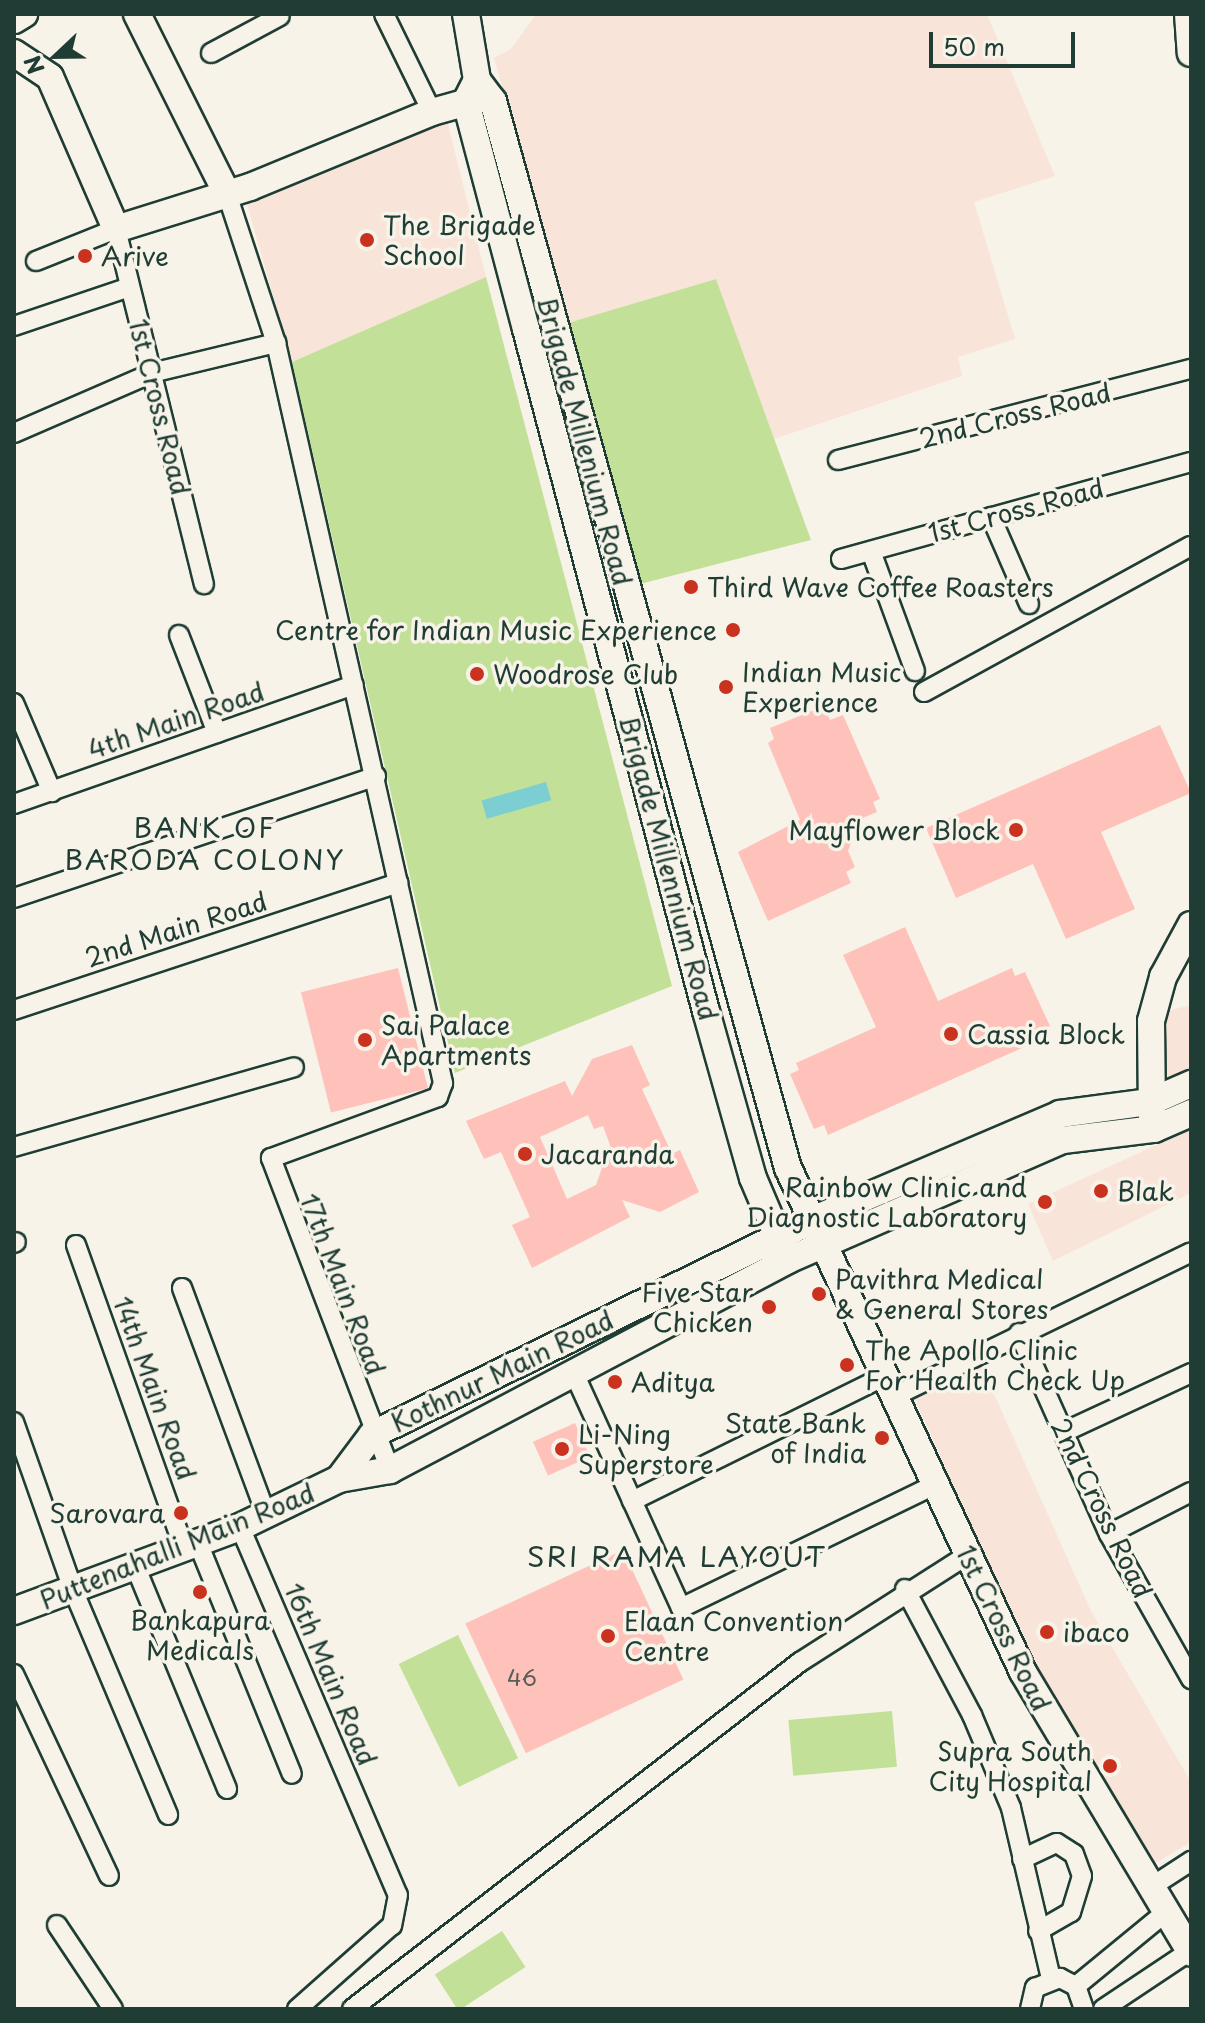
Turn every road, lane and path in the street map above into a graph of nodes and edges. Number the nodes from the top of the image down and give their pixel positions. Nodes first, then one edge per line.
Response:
1 (24, 14) edge
2 (137, 14) edge
3 (384, 14) edge
4 (466, 14) edge
5 (1188, 14) edge
6 (281, 15) edge
7 (14, 20) edge
8 (14, 53) edge
9 (211, 53) dead end
10 (1191, 53) edge
11 (478, 92) junction
12 (432, 112) junction
13 (227, 194) junction
14 (116, 229) junction
15 (36, 261) dead end
16 (130, 287) junction
17 (14, 326) edge
18 (276, 343) junction
19 (1191, 369) edge
20 (152, 373) junction
21 (14, 433) edge
22 (838, 460) dead end
23 (1191, 462) edge
24 (991, 517) junction
25 (1191, 546) edge
26 (871, 551) junction
27 (841, 559) dead end
28 (204, 584) dead end
29 (1029, 604) dead end
30 (179, 635) dead end
31 (915, 671) dead end
32 (354, 685) junction
33 (924, 692) dead end
34 (14, 703) edge
35 (217, 733) junction
36 (376, 776) junction
37 (52, 792) junction
38 (14, 804) edge
39 (399, 883) junction
40 (14, 898) edge
41 (1191, 925) edge
42 (14, 1010) edge
43 (294, 1067) dead end
44 (1191, 1084) edge
45 (1150, 1102) junction
46 (1191, 1113) edge
47 (1062, 1118) junction
48 (1154, 1129) junction
49 (14, 1147) edge
50 (816, 1232) junction
51 (76, 1245) dead end
52 (783, 1248) junction
53 (1191, 1252) edge
54 (182, 1288) dead end
55 (1019, 1333) junction
56 (573, 1371) junction
57 (1191, 1373) edge
58 (888, 1387) junction
59 (14, 1422) edge
60 (1064, 1432) junction
61 (372, 1435) junction
62 (390, 1470) junction
63 (339, 1479) junction
64 (934, 1485) junction
65 (1191, 1492) edge
66 (632, 1501) junction
67 (266, 1514) junction
68 (240, 1527) junction
69 (1109, 1534) junction
70 (191, 1546) junction
71 (967, 1555) junction
72 (136, 1568) junction
73 (905, 1589) junction
74 (74, 1592) junction
75 (14, 1611) edge
76 (14, 1674) edge
77 (1191, 1679) edge
78 (292, 1774) dead end
79 (227, 1789) dead end
80 (168, 1815) dead end
81 (1022, 1859) junction
82 (1191, 1861) edge
83 (109, 1876) dead end
84 (1151, 1887) junction
85 (1166, 1912) junction
86 (57, 1925) dead end
87 (1038, 1931) junction
88 (1190, 1952) edge
89 (1051, 1978) junction
90 (1076, 1986) junction
91 (113, 2009) edge
92 (297, 2009) edge
93 (352, 2009) edge
94 (1030, 2009) edge
95 (1084, 2009) edge
96 (1103, 2009) edge

1 - 7 street
2 - 13 street
3 - 12 street
4 - 11 street
5 - 10 street
6 - 9 street
8 - 14 street
11 - 12 street
11 - 50 street, Brigade Millenium Road
11 - 52 street, Brigade Millennium Road
12 - 13 street
13 - 14 street
13 - 18 street
14 - 15 street
14 - 16 street, 1st Cross Road
16 - 17 street
16 - 20 street, 1st Cross Road
18 - 20 street
18 - 32 street
19 - 22 street, 2nd Cross Road
20 - 21 street
20 - 28 street, 1st Cross Road
23 - 24 street, 1st Cross Road
24 - 26 street, 1st Cross Road
24 - 29 street
25 - 33 street
26 - 27 street, 1st Cross Road
26 - 31 street
30 - 35 street
32 - 35 street, 4th Main Road
32 - 36 street
34 - 37 street
35 - 37 street, 4th Main Road
36 - 39 street
36 - 40 street
37 - 38 street, 4th Main Road
39 - 42 street, 2nd Main Road
39 - 61 street, 17th Main Road
41 - 45 street
43 - 49 street
44 - 45 street, Kothnur Main Road
45 - 47 street, Kothnur Main Road
45 - 48 street
46 - 48 street, Kothnur Main Road
47 - 48 street, Kothnur Main Road
47 - 50 street, Kothnur Main Road
50 - 52 street, Kothnur Main Road
50 - 58 street, 1st Cross Road
51 - 70 street, 14th Main Road
52 - 56 street, Kothnur Main Road
52 - 61 street, Kothnur Main Road
53 - 55 street
54 - 67 street
55 - 58 street
55 - 60 street, 2nd Cross Road
56 - 62 street, Kothnur Main Road
56 - 66 street
57 - 60 street
58 - 64 street, 1st Cross Road
58 - 66 street
59 - 74 street
60 - 69 street, 2nd Cross Road
61 - 62 street, 17th Main Road
61 - 63 street, Kothnur Main Road
62 - 63 street, Kothnur Main Road
63 - 67 street, Puttenahalli Main Road
64 - 66 street
64 - 71 street, 1st Cross Road
65 - 69 street
67 - 68 street, Puttenahalli Main Road
68 - 70 street, Puttenahalli Main Road
68 - 92 street, 16th Main Road
69 - 77 street, 2nd Cross Road
70 - 72 street, Puttenahalli Main Road
70 - 78 street, 14th Main Road
71 - 73 street
71 - 84 street, 1st Cross Road
72 - 74 street, Puttenahalli Main Road
72 - 79 street
73 - 81 street
73 - 93 street
74 - 75 street, Puttenahalli Main Road
74 - 80 street
76 - 83 street
81 - 87 street
81 - 87 street
82 - 84 street
84 - 85 street, 1st Cross Road
85 - 88 street, 1st Cross Road
85 - 90 street
86 - 91 street
87 - 89 street
88 - 96 street
89 - 90 street
89 - 94 street
90 - 95 street

